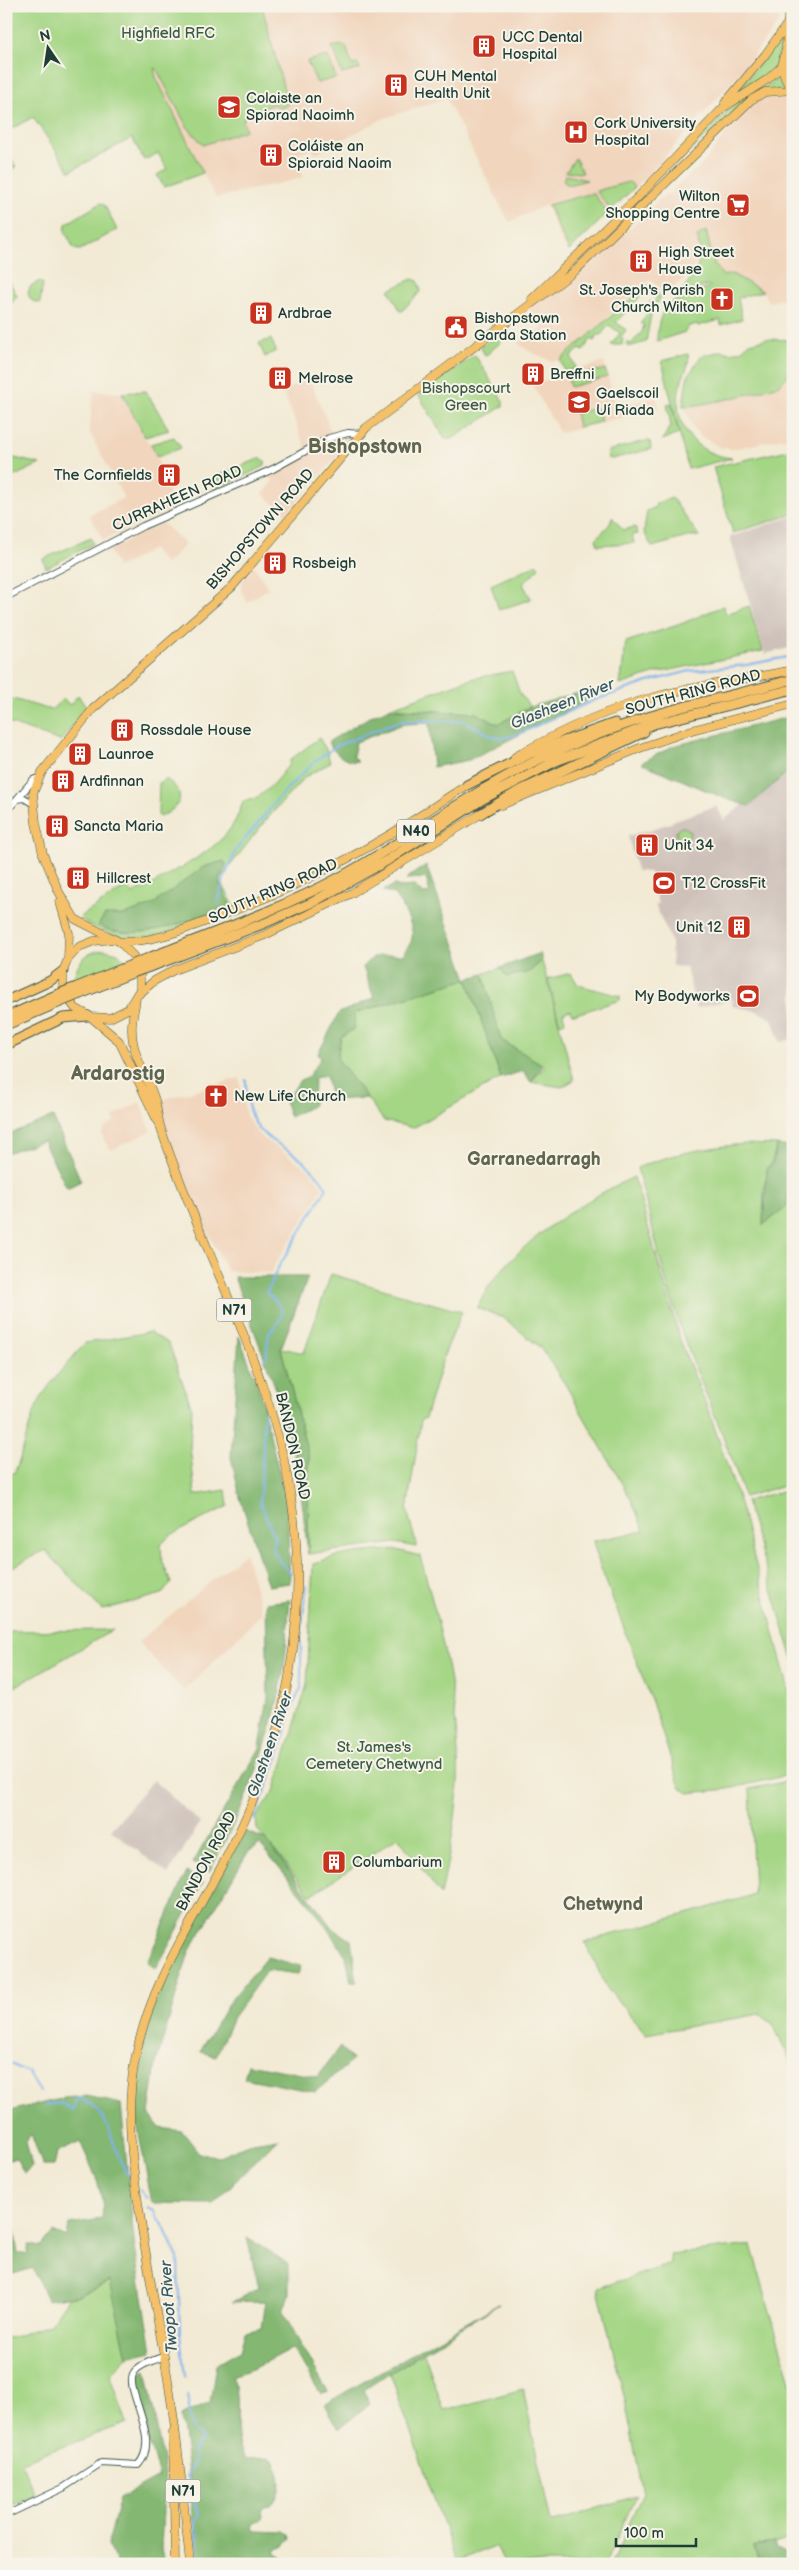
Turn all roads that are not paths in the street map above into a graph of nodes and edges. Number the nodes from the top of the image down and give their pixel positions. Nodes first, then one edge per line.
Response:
1 (789, 6) edge
2 (793, 16) edge
3 (787, 24) junction
4 (793, 37) edge
5 (786, 48) junction
6 (783, 65) junction
7 (793, 89) edge
8 (723, 108) junction
9 (516, 313) junction
10 (362, 434) junction
11 (6, 596) edge
12 (793, 670) edge
13 (793, 679) edge
14 (793, 689) edge
15 (793, 704) edge
16 (681, 707) junction
17 (700, 711) junction
18 (38, 778) junction
19 (467, 785) junction
20 (17, 799) junction
21 (34, 804) junction
22 (6, 812) edge
23 (480, 814) junction
24 (59, 892) junction
25 (116, 941) junction
26 (68, 959) junction
27 (153, 961) junction
28 (63, 972) junction
29 (137, 997) junction
30 (57, 999) junction
31 (6, 1001) edge
32 (89, 1016) junction
33 (6, 1017) edge
34 (6, 1025) edge
35 (6, 1045) edge
36 (159, 1124) junction
37 (163, 2357) junction
38 (173, 2418) junction
39 (6, 2515) edge
40 (175, 2564) edge
41 (190, 2564) edge

1 - 2 main road
1 - 3 main road
3 - 5 main road
3 - 8 main road
4 - 5 main road
5 - 6 main road
6 - 7 main road
6 - 8 main road, BISHOPSTOWN ROAD
7 - 9 main road, BISHOPSTOWN ROAD
8 - 9 main road, BISHOPSTOWN ROAD
9 - 10 main road, BISHOPSTOWN ROAD
10 - 11 street, CURRAHEEN ROAD
10 - 18 main road, BISHOPSTOWN ROAD
12 - 19 main road
13 - 16 highway, SOUTH RING ROAD / N40
14 - 17 highway, SOUTH RING ROAD / N40
15 - 23 main road
16 - 19 highway
16 - 27 highway, SOUTH RING ROAD / N40
17 - 23 highway
17 - 27 highway, SOUTH RING ROAD / N40
18 - 20 street
18 - 21 main road, BISHOPSTOWN ROAD
19 - 25 main road, N40
20 - 21 street
20 - 22 street
21 - 24 main road, BISHOPSTOWN ROAD
23 - 29 main road, N40
24 - 25 main road, BISHOPSTOWN ROAD
24 - 26 main road, BISHOPSTOWN ROAD
25 - 26 main road
25 - 29 main road, N71
26 - 28 main road, N71
27 - 30 highway, SOUTH RING ROAD / N40, bridge
28 - 31 highway
28 - 32 main road, N71
29 - 32 main road
29 - 36 main road, BANDON ROAD / N71
30 - 33 highway, SOUTH RING ROAD / N40
30 - 34 highway, SOUTH RING ROAD / N40
32 - 35 highway
32 - 36 main road, BANDON ROAD / N71
36 - 37 main road, BANDON ROAD / N71
37 - 38 main road, BANDON ROAD / N71
37 - 39 street
38 - 40 main road, BANDON ROAD / N71
38 - 41 main road, BANDON ROAD / N71

